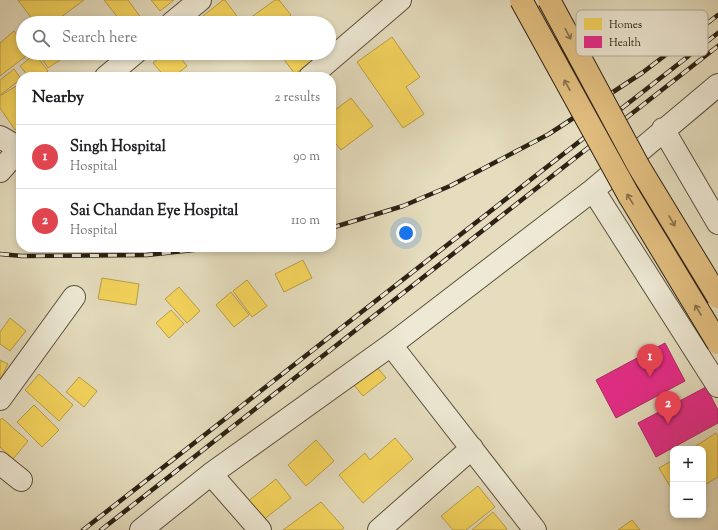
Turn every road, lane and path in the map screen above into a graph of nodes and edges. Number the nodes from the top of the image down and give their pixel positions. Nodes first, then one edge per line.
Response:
1 (200, 0) edge
2 (400, 0) edge
3 (521, 0) edge
4 (549, 0) edge
5 (181, 16) edge
6 (576, 50) edge
7 (336, 55) edge
8 (580, 56) edge
9 (127, 60) edge
10 (330, 60) edge
11 (112, 72) edge
12 (316, 72) edge
13 (718, 85) edge
14 (663, 129) junction
15 (0, 137) edge
16 (16, 146) edge
17 (16, 153) edge
18 (0, 171) edge
19 (593, 190) junction
20 (718, 223) edge
21 (74, 297) dead end
22 (718, 297) edge
23 (718, 343) edge
24 (391, 345) junction
25 (718, 386) edge
26 (0, 399) edge
27 (472, 448) junction
28 (0, 463) edge
29 (211, 474) junction
30 (21, 480) dead end
31 (141, 530) edge
32 (260, 530) edge
33 (379, 530) edge
34 (535, 530) edge

1 - 5 street
2 - 7 street
23 -> 3 main road, bridge
4 -> 6 main road, bridge
8 -> 22 main road, bridge
9 - 11 street
10 - 12 street
13 - 14 street
14 - 19 street
14 - 20 street
15 - 16 street
17 - 18 street
19 - 24 street
19 - 25 street
21 - 26 street
24 - 27 street
24 - 29 street
27 - 33 street
27 - 34 street
28 - 30 street
29 - 31 street
29 - 32 street

